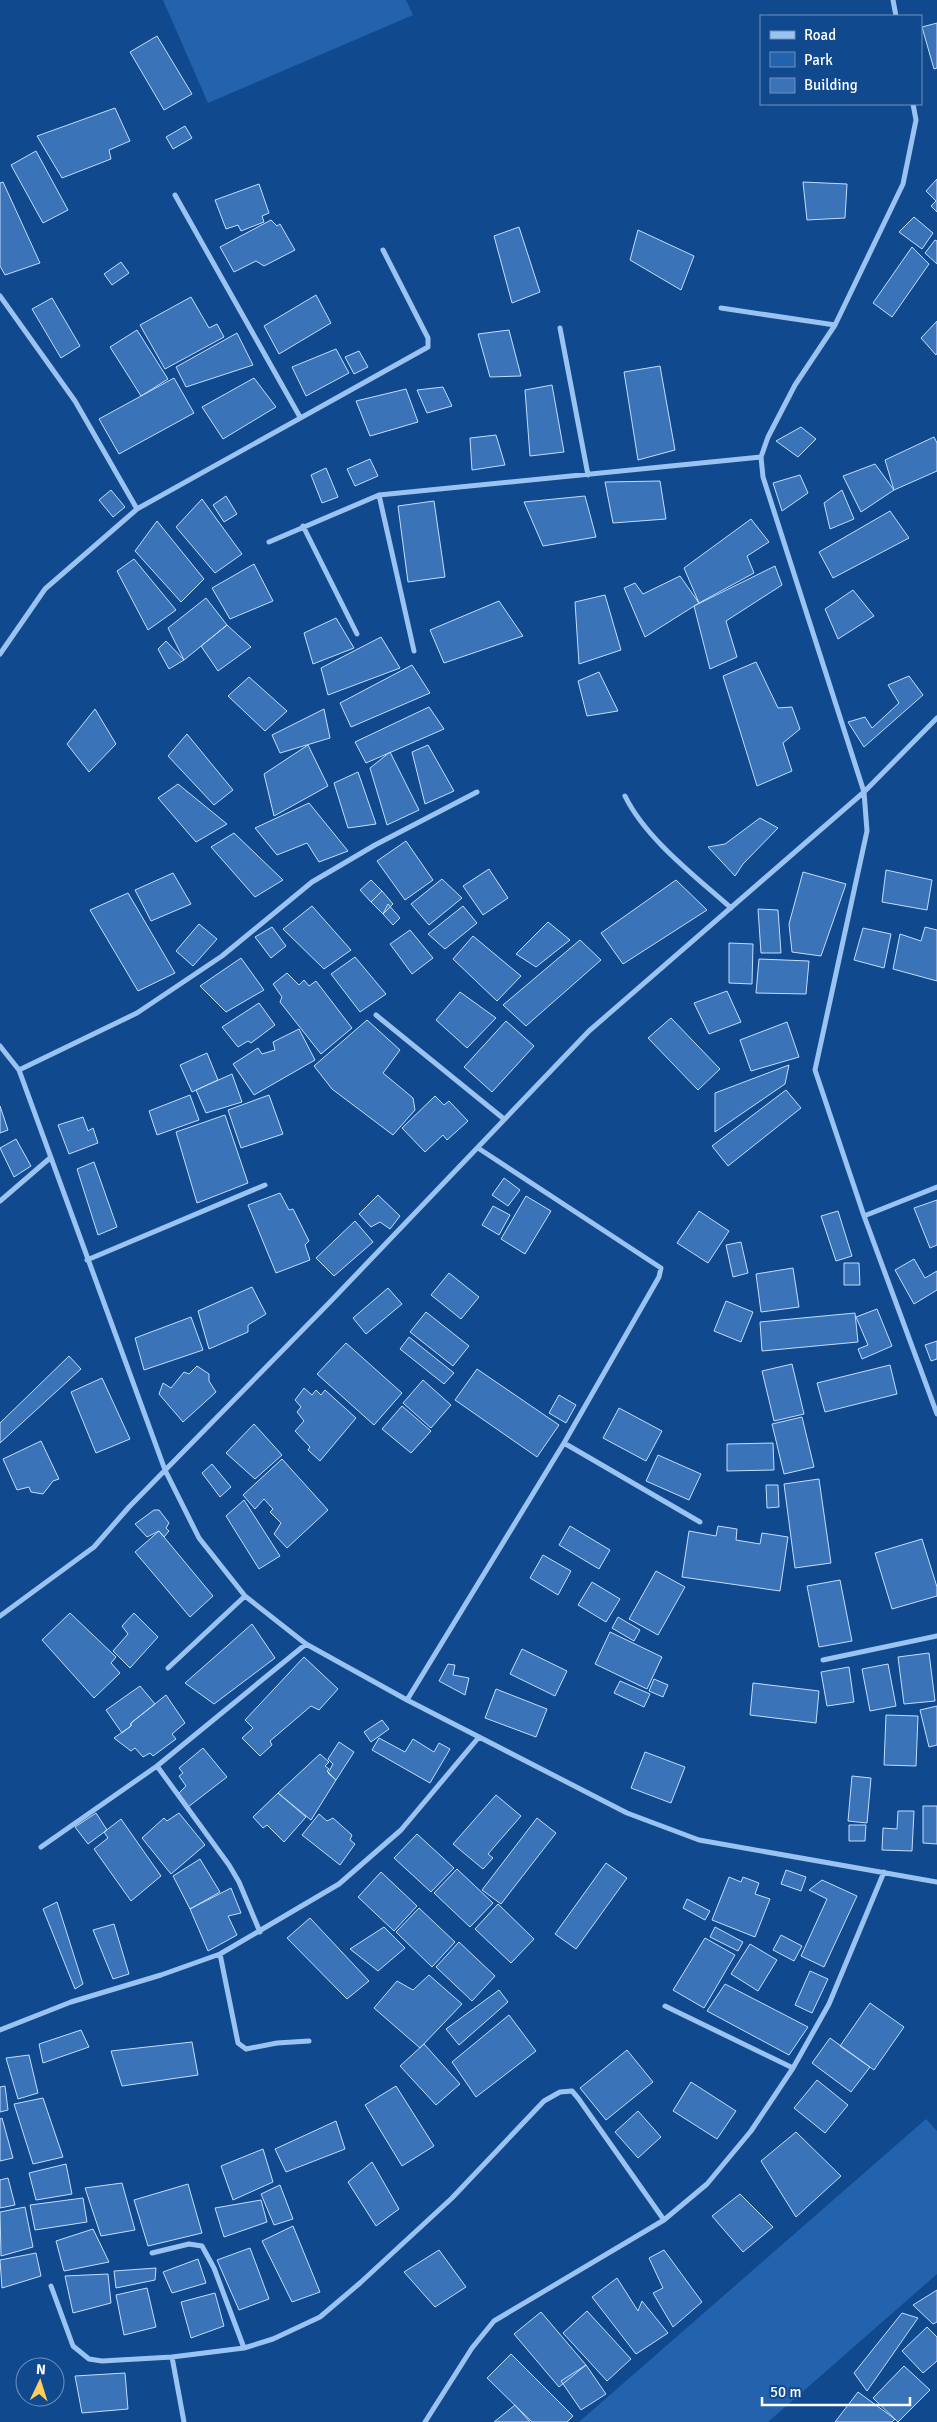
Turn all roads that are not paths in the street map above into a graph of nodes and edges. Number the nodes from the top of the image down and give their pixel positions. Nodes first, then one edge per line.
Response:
1 (893, 0) edge
2 (896, 15) edge
3 (913, 105) edge
4 (175, 195) dead end
5 (383, 250) dead end
6 (0, 296) edge
7 (721, 308) dead end
8 (835, 325) junction
9 (560, 328) dead end
10 (300, 418) junction
11 (761, 457) junction
12 (588, 475) junction
13 (379, 495) junction
14 (137, 508) junction
15 (303, 526) junction
16 (269, 542) dead end
17 (357, 634) dead end
18 (414, 651) dead end
19 (0, 654) edge
20 (937, 718) edge
21 (477, 792) dead end
22 (864, 792) junction
23 (625, 796) dead end
24 (731, 908) junction
25 (376, 1015) dead end
26 (0, 1046) edge
27 (19, 1070) junction
28 (504, 1119) junction
29 (478, 1148) junction
30 (50, 1158) junction
31 (265, 1185) dead end
32 (937, 1187) edge
33 (0, 1201) edge
34 (864, 1216) junction
35 (87, 1260) junction
36 (937, 1414) edge
37 (564, 1443) junction
38 (165, 1470) junction
39 (700, 1522) dead end
40 (245, 1596) junction
41 (0, 1616) edge
42 (937, 1636) edge
43 (306, 1644) junction
44 (823, 1660) dead end
45 (168, 1668) dead end
46 (407, 1700) junction
47 (479, 1737) junction
48 (158, 1766) junction
49 (41, 1847) dead end
50 (884, 1872) junction
51 (937, 1882) edge
52 (260, 1932) junction
53 (220, 1954) junction
54 (665, 2006) dead end
55 (0, 2030) edge
56 (309, 2041) dead end
57 (793, 2068) junction
58 (664, 2220) junction
59 (152, 2253) dead end
60 (52, 2286) dead end
61 (244, 2348) junction
62 (172, 2357) junction
63 (184, 2422) edge
64 (425, 2422) edge

1 - 2 street
3 - 8 street
4 - 10 street
5 - 10 street
6 - 14 street
7 - 8 street
8 - 11 street
9 - 12 street
10 - 14 street
11 - 12 street
11 - 22 street
12 - 13 street
13 - 15 street
13 - 18 street
14 - 19 street
15 - 16 street
15 - 17 street
20 - 22 street
21 - 27 street
22 - 24 street
22 - 34 street
23 - 24 street
24 - 28 street
25 - 28 street
26 - 27 street
27 - 30 street
28 - 29 street
29 - 37 street
29 - 38 street
30 - 33 street
30 - 35 street
31 - 35 street
32 - 34 street
34 - 36 street
35 - 38 street
37 - 39 street
37 - 46 street
38 - 40 street
38 - 41 street
40 - 43 street
40 - 45 street
42 - 44 street
43 - 46 street
43 - 48 street
46 - 47 street
47 - 50 street
47 - 52 street
48 - 49 street
48 - 52 street
50 - 51 street
50 - 57 street
52 - 53 street
53 - 55 street
53 - 56 street
54 - 57 street
57 - 58 street
58 - 61 street
58 - 64 street
59 - 61 street
60 - 62 street
61 - 62 street
62 - 63 street

